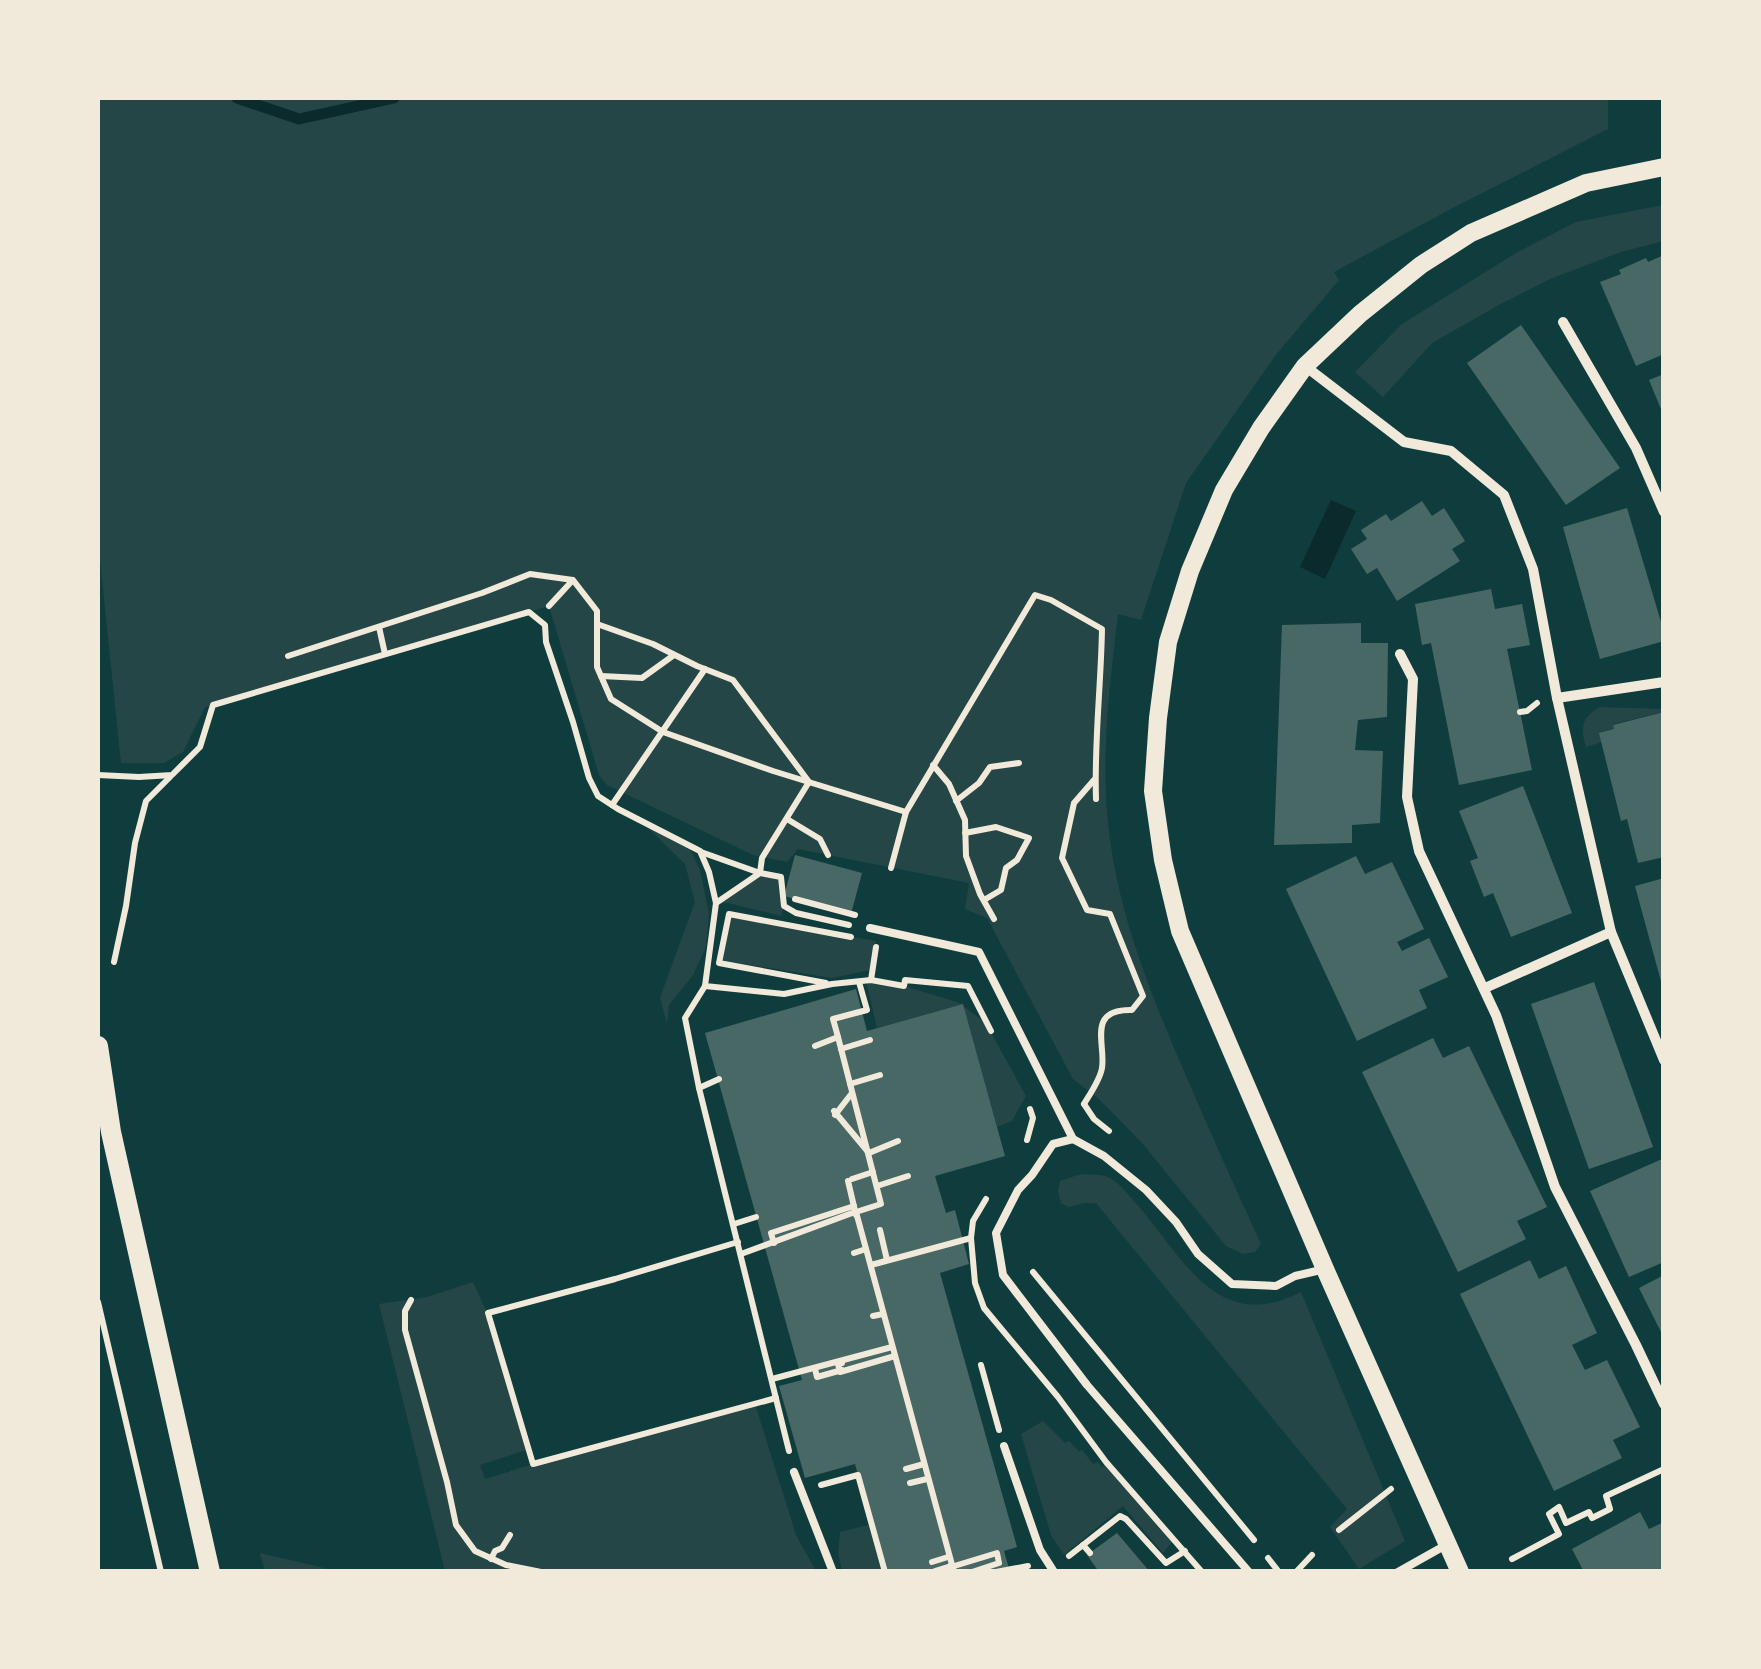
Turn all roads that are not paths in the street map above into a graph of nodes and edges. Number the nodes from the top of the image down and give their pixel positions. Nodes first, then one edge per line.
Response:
1 (1664, 167) edge
2 (1562, 322) dead end
3 (1305, 366) junction
4 (1664, 512) edge
5 (1400, 654) dead end
6 (1664, 682) edge
7 (1557, 698) junction
8 (875, 929) road end
9 (1611, 932) junction
10 (1485, 988) junction
11 (98, 1046) edge
12 (1664, 1060) edge
13 (1074, 1139) junction
14 (1325, 1269) junction
15 (1664, 1404) edge
16 (1004, 1446) road end
17 (794, 1472) road end
18 (1446, 1545) junction
19 (210, 1572) edge
20 (833, 1572) edge
21 (1054, 1572) edge
22 (1248, 1572) edge
23 (1398, 1572) edge
24 (1460, 1572) edge

1 - 3 street
2 - 4 street
3 - 7 street
3 - 14 street
5 - 10 street
6 - 7 street
7 - 9 street
8 - 13 lane
9 - 10 street
9 - 12 street
10 - 15 street
11 - 19 main road
13 - 14 lane
13 - 22 lane
14 - 18 street
16 - 21 lane
17 - 20 lane
18 - 23 lane
18 - 24 street

